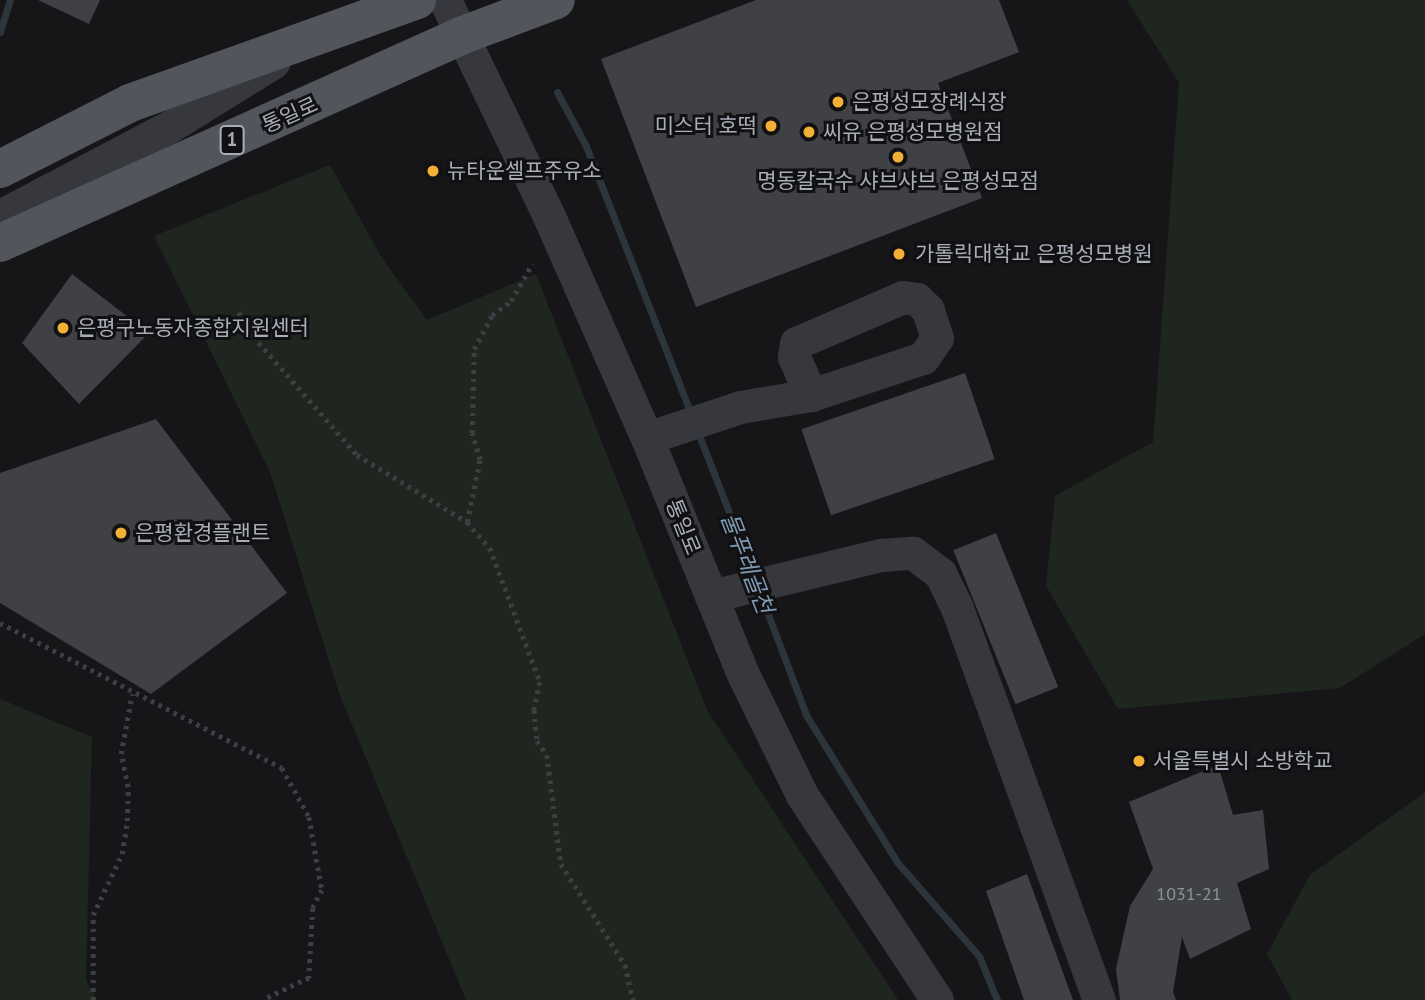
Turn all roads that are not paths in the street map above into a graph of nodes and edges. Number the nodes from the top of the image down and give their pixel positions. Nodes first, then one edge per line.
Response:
1 (417, 0) edge
2 (445, 0) edge
3 (556, 0) edge
4 (463, 35) junction
5 (315, 37) junction
6 (0, 169) edge
7 (0, 216) edge
8 (0, 243) edge
9 (811, 395) dead end
10 (656, 435) junction
11 (724, 592) junction
12 (937, 1000) edge
13 (1099, 1000) edge

1 - 5 main road
2 - 4 street
3 - 4 main road, 통일로 / 1
4 - 8 main road, 통일로 / 1
4 - 10 street, 통일로
5 - 6 main road
5 - 7 street
9 - 10 street
10 - 11 street, 통일로
11 - 12 street, 통일로
11 - 13 street

